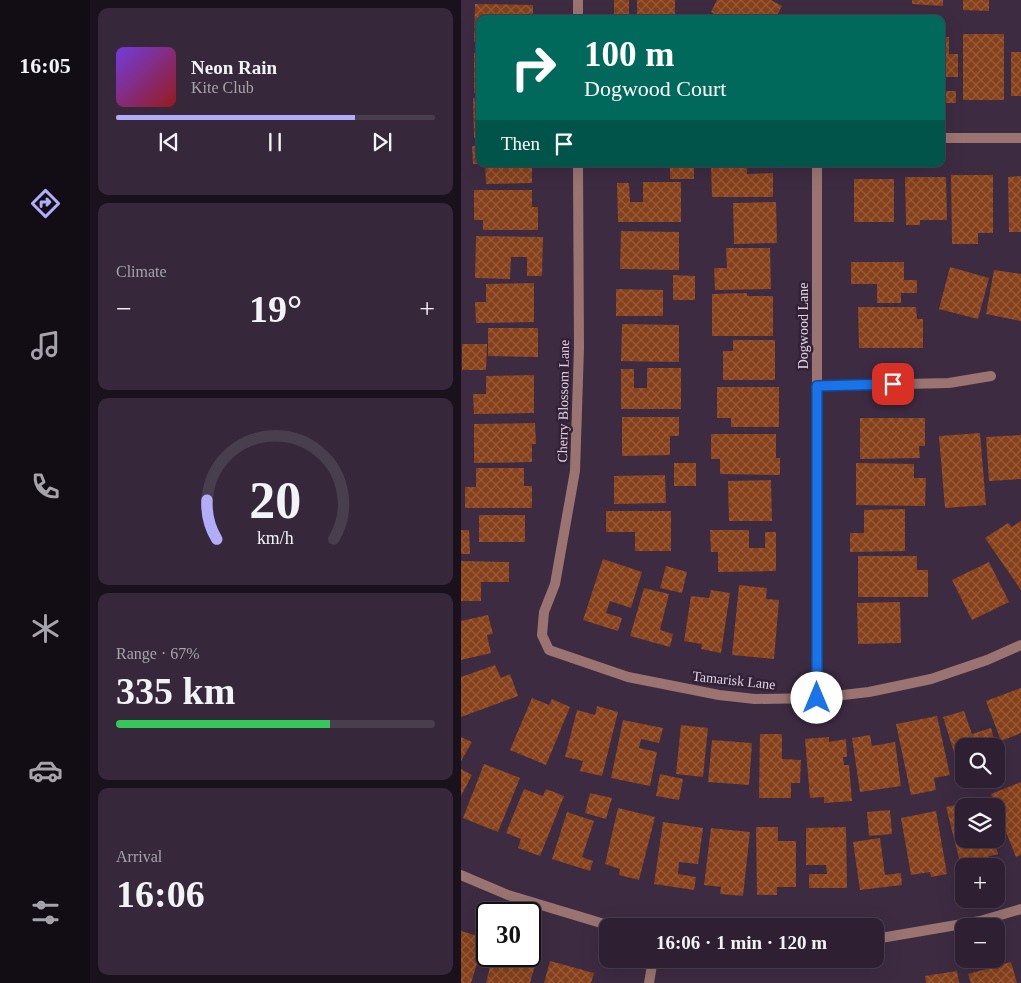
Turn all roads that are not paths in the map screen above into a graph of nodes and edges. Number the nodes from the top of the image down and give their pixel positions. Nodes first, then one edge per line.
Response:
1 (578, 0) edge
2 (578, 15) edge
3 (945, 138) edge
4 (1021, 138) edge
5 (578, 167) edge
6 (817, 167) edge
7 (991, 376) dead end
8 (817, 386) junction
9 (542, 634) joint
10 (1021, 644) edge
11 (817, 698) junction
12 (461, 875) edge
13 (1021, 909) edge
14 (599, 922) edge
15 (884, 937) edge
16 (652, 968) edge
17 (649, 983) edge

1 - 2 street
3 - 4 street
5 - 9 street, Cherry Blossom Lane
6 - 8 street, Dogwood Lane
7 - 8 street
8 - 11 street, Dogwood Lane
9 - 11 street, Tamarisk Lane
10 - 11 street, Tamarisk Lane
12 - 14 street
13 - 15 street
16 - 17 street

